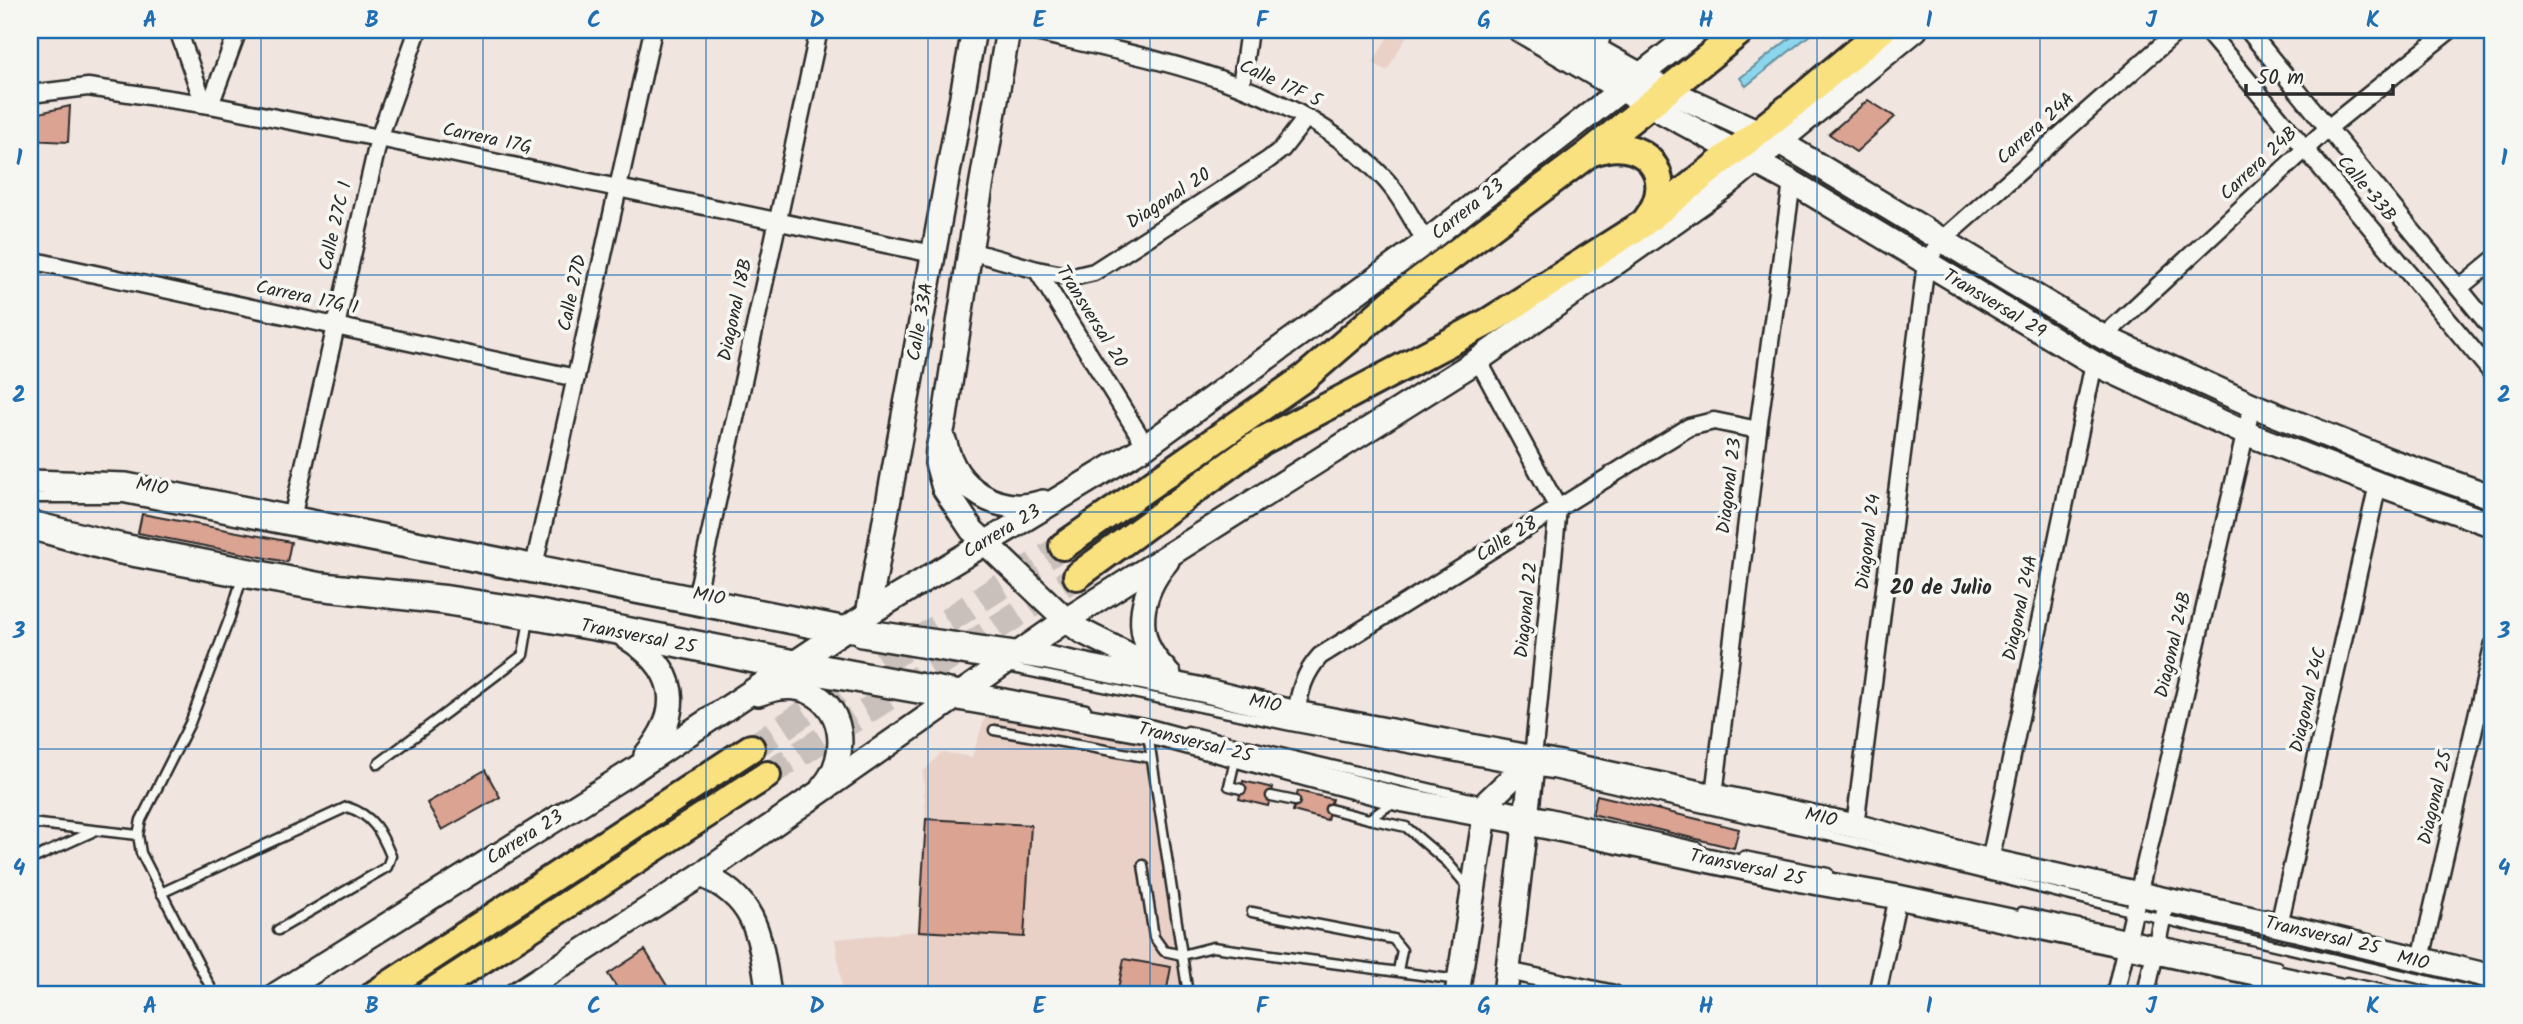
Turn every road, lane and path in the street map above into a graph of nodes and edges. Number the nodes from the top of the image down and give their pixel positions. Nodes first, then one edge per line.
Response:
1 (178, 30) edge
2 (238, 30) edge
3 (418, 30) edge
4 (653, 30) edge
5 (819, 30) edge
6 (974, 30) edge
7 (1008, 30) edge
8 (1027, 30) edge
9 (1249, 30) edge
10 (1520, 30) edge
11 (1560, 30) edge
12 (1698, 30) edge
13 (1742, 30) edge
14 (1882, 30) edge
15 (1915, 30) edge
16 (2179, 30) edge
17 (2206, 30) edge
18 (2248, 30) edge
19 (2449, 30) edge
20 (1601, 41) edge
21 (1642, 76) junction
22 (1241, 86) junction
23 (1622, 90) junction
24 (30, 94) edge
25 (1658, 98) junction
26 (207, 104) junction
27 (1306, 118) junction
28 (2328, 128) junction
29 (1767, 136) junction
30 (379, 138) junction
31 (2306, 149) junction
32 (1588, 154) junction
33 (1744, 156) junction
34 (1792, 182) junction
35 (617, 188) junction
36 (776, 223) junction
37 (1641, 225) junction
38 (1942, 240) junction
39 (1426, 242) junction
40 (970, 251) junction
41 (933, 254) junction
42 (30, 260) edge
43 (2493, 260) edge
44 (1926, 263) junction
45 (1037, 270) junction
46 (2459, 288) junction
47 (334, 325) junction
48 (2493, 330) edge
49 (2104, 338) junction
50 (1478, 360) junction
51 (2094, 363) junction
52 (2493, 374) edge
53 (576, 378) junction
54 (2252, 405) junction
55 (945, 417) junction
56 (1758, 430) junction
57 (2245, 433) junction
58 (1146, 446) junction
59 (30, 468) edge
60 (30, 482) edge
61 (2378, 484) junction
62 (126, 485) junction
63 (1078, 487) junction
64 (30, 498) edge
65 (2493, 498) edge
66 (1558, 508) junction
67 (30, 514) edge
68 (292, 517) junction
69 (2493, 525) edge
70 (30, 527) edge
71 (985, 543) junction
72 (30, 544) edge
73 (1063, 546) tunnel mouth
74 (1179, 549) junction
75 (116, 551) junction
76 (534, 566) junction
77 (243, 575) junction
78 (1077, 576) tunnel mouth
79 (696, 598) junction
80 (868, 614) junction
81 (529, 618) junction
82 (1066, 621) junction
83 (617, 632) junction
84 (839, 633) junction
85 (2493, 646) edge
86 (1021, 652) junction
87 (796, 662) junction
88 (1002, 666) junction
89 (1173, 677) junction
90 (1207, 691) junction
91 (965, 692) junction
92 (732, 706) junction
93 (1095, 711) dead end
94 (1296, 713) junction
95 (1173, 727) dead end
96 (995, 730) dead end
97 (1147, 731) junction
98 (751, 748) tunnel mouth
99 (1237, 753) junction
100 (1151, 758) junction
101 (378, 764) dead end
102 (1529, 766) junction
103 (634, 770) junction
104 (768, 775) tunnel mouth
105 (1241, 789) dead end
106 (1714, 795) junction
107 (1271, 796) dead end
108 (1399, 799) junction
109 (1296, 801) dead end
110 (802, 806) junction
111 (1329, 809) dead end
112 (1486, 809) junction
113 (1527, 818) junction
114 (1369, 819) junction
115 (30, 823) edge
116 (1855, 826) junction
117 (94, 831) junction
118 (138, 835) junction
119 (1710, 849) dead end
120 (1736, 855) dead end
121 (30, 860) edge
122 (1990, 861) junction
123 (1143, 865) dead end
124 (701, 876) junction
125 (1844, 876) dead end
126 (1898, 890) junction
127 (1472, 892) junction
128 (161, 893) junction
129 (2136, 902) junction
130 (2164, 910) junction
131 (2016, 911) dead end
132 (1252, 912) dead end
133 (2279, 925) junction
134 (278, 930) dead end
135 (2127, 939) junction
136 (2157, 946) junction
137 (1182, 955) junction
138 (2421, 959) junction
139 (2283, 967) dead end
140 (1398, 971) junction
141 (1508, 971) junction
142 (2493, 977) edge
143 (1458, 987) edge
144 (2345, 987) edge
145 (381, 990) edge
146 (214, 994) edge
147 (277, 994) edge
148 (429, 994) edge
149 (516, 994) edge
150 (769, 994) edge
151 (1188, 994) edge
152 (1505, 994) edge
153 (1614, 994) edge
154 (1877, 994) edge
155 (2115, 994) edge
156 (2146, 994) edge
157 (2404, 994) edge
158 (2485, 994) edge

1 - 26 street
2 - 26 street
3 - 30 street, Calle 27C 1
4 - 35 street, Calle 27D
5 - 36 street, Diagonal 18B
6 - 41 main road, Calle 33A
7 - 40 main road, Calle 33A
8 - 22 street, Calle 17F 5
9 - 22 street
10 - 23 main road, Transversal 29
11 - 20 main road, Transversal 29
12 - 21 main road, Carrera 23
13 - 25 main road, Carrera 23
14 - 29 main road
15 - 29 main road
16 - 38 street, Carrera 24A
17 - 31 street, Calle 33B
18 - 28 street, Calle 33B
19 - 28 street, Carrera 24B
20 - 21 main road, Transversal 29
21 - 23 main road, Carrera 23
21 - 25 main road, Transversal 29
22 - 27 street, Calle 17F 5
23 - 25 main road, Transversal 29
23 - 39 main road, Carrera 23
24 - 26 street, Carrera 17G
25 - 29 main road, Transversal 29
25 - 32 main road, Carrera 23
25 - 33 main road, Transversal 29
26 - 30 street, Carrera 17G
27 - 39 street, Calle 17F 5
27 - 45 street, Diagonal 20
28 - 31 street, Carrera 24B
28 - 46 street, Calle 33B
29 - 33 main road
29 - 38 main road, Transversal 29
30 - 35 street, Carrera 17G
30 - 47 street, Calle 27C 1
31 - 49 street, Carrera 24B
31 - 52 street, Calle 33B
32 - 37 main road
32 - 73 main road, Carrera 23
33 - 34 main road, Transversal 29
33 - 37 main road
33 - 50 main road
34 - 44 main road, Transversal 29
34 - 56 street, Diagonal 23
35 - 36 street, Carrera 17G
35 - 53 street, Calle 27D
36 - 41 street, Carrera 17G
36 - 79 street, Diagonal 18B
37 - 78 main road
38 - 44 street, Carrera 24A
38 - 49 main road, Transversal 29
39 - 58 main road, Carrera 23
40 - 45 street, Transversal 20
40 - 55 main road, Calle 33A
41 - 80 main road, Calle 33A
42 - 47 street, Carrera 17G 1
43 - 46 street
44 - 51 main road, Transversal 29
44 - 116 street, Diagonal 24
45 - 58 street, Transversal 20
46 - 48 street, Calle 33B
47 - 53 street, Carrera 17G 1
47 - 68 street, Calle 27C 1
49 - 54 main road, Transversal 29
50 - 66 street
50 - 74 main road
51 - 57 main road, Transversal 29
51 - 122 street, Diagonal 24A
53 - 76 street, Calle 27D
54 - 57 street, Diagonal 24B
54 - 65 main road, Transversal 29
55 - 63 main road
55 - 71 main road, Calle 33A
56 - 66 street, Calle 28
56 - 106 street, Diagonal 23
57 - 61 main road, Transversal 29
57 - 129 street, Diagonal 24B
58 - 63 main road, Carrera 23
59 - 62 main road
60 - 62 main road, Transversal 25
61 - 69 main road, Transversal 29
61 - 133 street, Diagonal 24C
62 - 68 main road, Transversal 25
63 - 71 main road, Carrera 23
64 - 84 lane, MIO
66 - 94 street, Calle 28
66 - 102 street, Diagonal 22
67 - 87 lane, MIO
68 - 76 main road, Transversal 25
70 - 75 main road, Transversal 25
71 - 80 main road, Carrera 23
71 - 82 main road, Transversal 25
72 - 75 main road
74 - 82 main road
74 - 89 main road
75 - 77 main road, Transversal 25
76 - 79 main road, Transversal 25
77 - 81 main road, Transversal 25
77 - 118 lane
79 - 84 main road, Transversal 25
80 - 84 main road, Carrera 23
81 - 83 main road, Transversal 25
81 - 101 lane
82 - 86 main road
82 - 89 main road, Transversal 25
83 - 87 main road, Transversal 25
83 - 103 main road
84 - 86 main road, Transversal 25
84 - 87 main road, Carrera 23
84 - 88 lane, MIO
85 - 138 street, Diagonal 25
86 - 88 main road
86 - 90 main road, Transversal 25
87 - 91 main road, Transversal 25
87 - 92 main road, Carrera 23
88 - 91 main road
88 - 102 lane, MIO
89 - 90 main road, Transversal 25
90 - 94 main road, Transversal 25
91 - 93 lane
91 - 97 main road, Transversal 25
91 - 110 main road
92 - 103 main road, Carrera 23
92 - 110 main road
94 - 102 main road, Transversal 25
95 - 112 lane
96 - 100 lane
97 - 99 main road, Transversal 25
97 - 100 lane
98 - 145 main road
99 - 105 lane
99 - 108 main road, Transversal 25
100 - 137 lane
102 - 106 main road, Transversal 25
102 - 112 main road
102 - 113 main road
102 - 129 lane, MIO
103 - 147 main road, Carrera 23
104 - 148 main road
106 - 116 main road, Transversal 25
107 - 109 lane
108 - 112 main road, Transversal 25
108 - 114 lane
110 - 124 main road
111 - 114 lane
112 - 113 main road, Transversal 25
112 - 127 main road
113 - 119 lane
113 - 126 main road, Transversal 25
113 - 141 main road
114 - 127 lane
115 - 117 lane
116 - 122 main road, Transversal 25
117 - 118 lane
117 - 121 lane
118 - 128 lane
120 - 125 lane
122 - 129 main road, Transversal 25
123 - 137 lane
124 - 149 main road
124 - 150 main road
126 - 135 main road, Transversal 25
126 - 154 street
127 - 143 main road
128 - 134 lane
128 - 146 lane
129 - 130 main road, Transversal 25
129 - 135 street, Diagonal 24B
130 - 133 main road, Transversal 25
130 - 136 street
130 - 158 lane, MIO
131 - 135 lane
132 - 140 lane
133 - 138 main road, Transversal 25
135 - 136 main road, Transversal 25
135 - 155 street, Diagonal 24B
136 - 139 lane
136 - 144 main road, Transversal 25
136 - 156 street
137 - 140 lane
137 - 151 lane
138 - 142 main road, Transversal 25
140 - 143 lane
141 - 152 main road
141 - 153 street
144 - 157 lane, MIO

